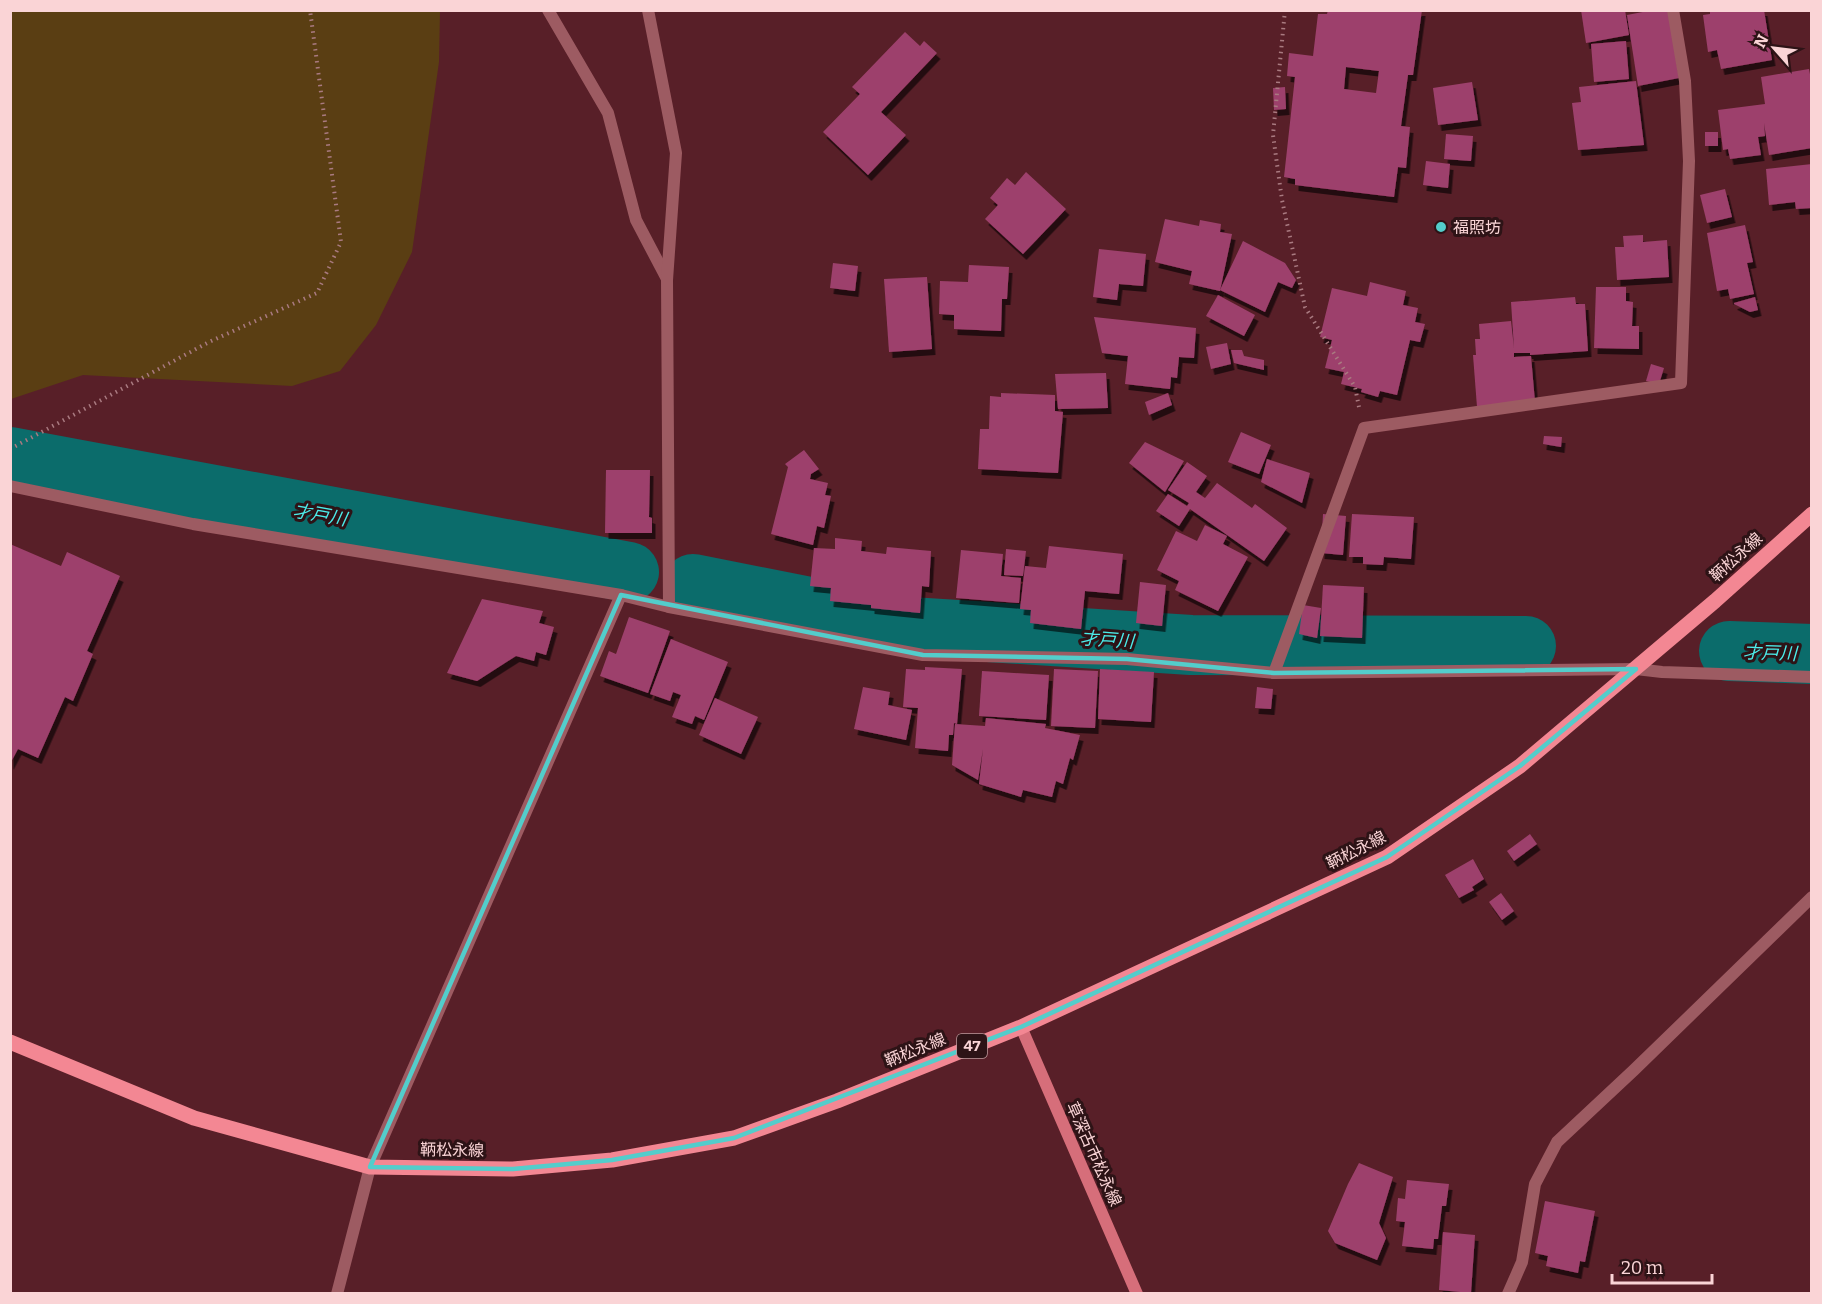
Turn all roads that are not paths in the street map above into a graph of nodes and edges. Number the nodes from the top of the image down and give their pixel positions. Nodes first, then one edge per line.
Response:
1 (549, 10) edge
2 (648, 10) edge
3 (1672, 10) edge
4 (667, 280) junction
5 (10, 486) edge
6 (1812, 514) edge
7 (621, 595) junction
8 (669, 606) junction
9 (1636, 669) junction
10 (1274, 673) junction
11 (1812, 677) edge
12 (1812, 897) edge
13 (1021, 1027) junction
14 (10, 1042) edge
15 (370, 1167) junction
16 (337, 1293) edge
17 (1137, 1293) edge
18 (1508, 1293) edge

1 - 4 street
2 - 4 street
3 - 10 street
4 - 8 street
5 - 7 street
6 - 9 main road, 鞆松永線 / 47
7 - 8 street
7 - 15 street
8 - 10 street
9 - 10 street
9 - 11 street
9 - 13 main road, 鞆松永線 / 47
12 - 18 street
13 - 15 main road, 鞆松永線 / 47
13 - 17 main road, 草深古市松永線
14 - 15 main road, 鞆松永線 / 47
15 - 16 street

